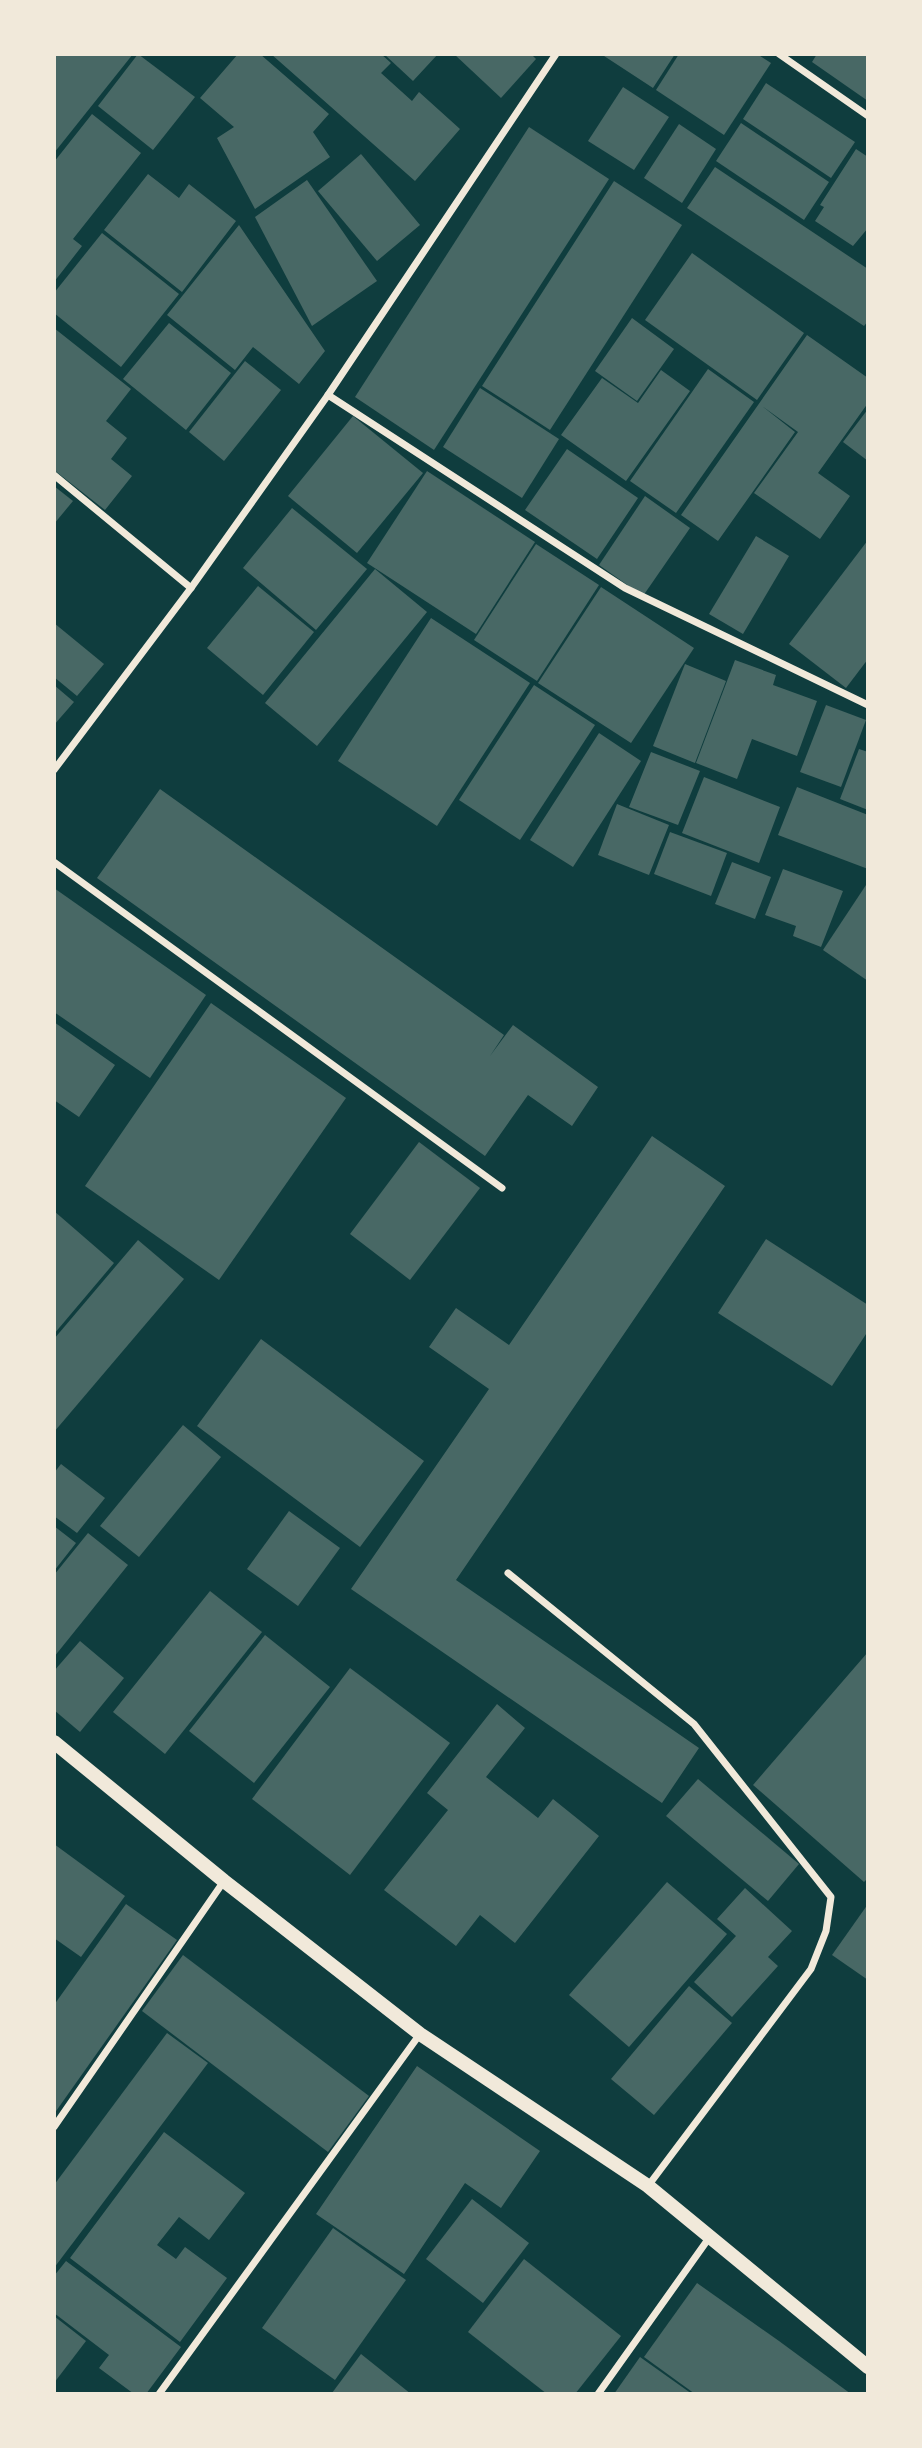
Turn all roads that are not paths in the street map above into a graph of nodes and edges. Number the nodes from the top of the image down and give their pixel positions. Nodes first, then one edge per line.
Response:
1 (556, 54) edge
2 (779, 54) edge
3 (868, 116) edge
4 (328, 395) junction
5 (54, 474) edge
6 (191, 588) junction
7 (868, 705) edge
8 (54, 770) edge
9 (54, 862) edge
10 (502, 1188) dead end
11 (508, 1573) dead end
12 (54, 1742) edge
13 (224, 1881) junction
14 (420, 2034) junction
15 (54, 2127) edge
16 (648, 2186) junction
17 (709, 2238) junction
18 (868, 2367) edge
19 (159, 2394) edge
20 (598, 2394) edge

1 - 4 street
2 - 3 street
4 - 6 street
4 - 7 street
5 - 6 street
6 - 8 street
9 - 10 street
11 - 16 street
12 - 13 main road
13 - 14 main road
13 - 15 street
14 - 16 main road
14 - 19 street
16 - 17 main road
17 - 18 main road
17 - 20 street

